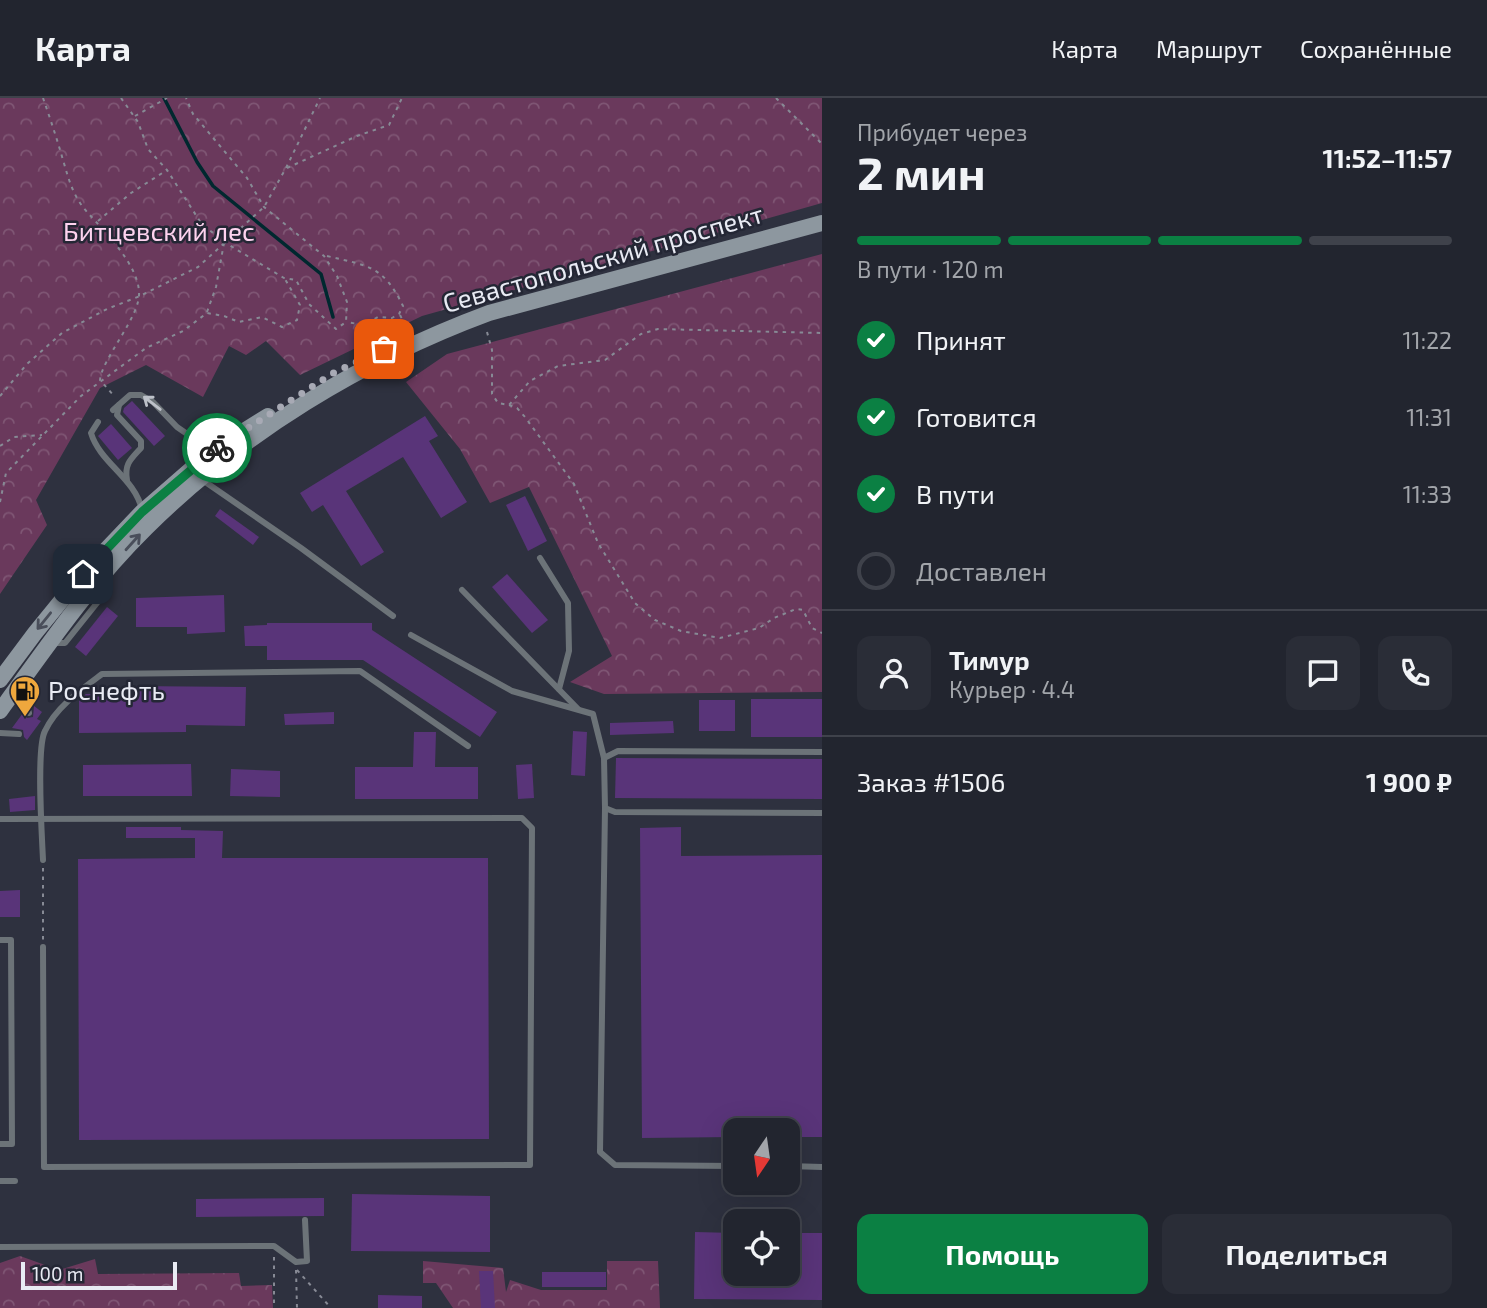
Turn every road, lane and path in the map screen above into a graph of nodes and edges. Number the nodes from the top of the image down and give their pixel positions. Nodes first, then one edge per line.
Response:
1 (43, 98) edge
2 (121, 98) edge
3 (167, 98) edge
4 (187, 98) edge
5 (320, 98) edge
6 (402, 98) edge
7 (776, 98) edge
8 (134, 117) junction
9 (822, 144) edge
10 (286, 168) junction
11 (167, 170) junction
12 (264, 206) junction
13 (822, 213) edge
14 (97, 222) junction
15 (822, 223) edge
16 (224, 242) junction
17 (324, 256) junction
18 (284, 278) junction
19 (140, 296) junction
20 (309, 304) junction
21 (300, 305) junction
22 (207, 313) junction
23 (399, 314) junction
24 (346, 322) junction
25 (407, 329) dead end
26 (487, 332) dead end
27 (822, 333) edge
28 (100, 380) junction
29 (0, 396) edge
30 (120, 404) junction
31 (509, 405) junction
32 (113, 410) dead end
33 (98, 422) dead end
34 (43, 435) junction
35 (0, 446) edge
36 (212, 451) junction
37 (201, 479) junction
38 (127, 482) junction
39 (0, 502) edge
40 (142, 512) junction
41 (540, 558) dead end
42 (462, 590) dead end
43 (393, 616) dead end
44 (822, 634) edge
45 (411, 635) dead end
46 (0, 680) edge
47 (20, 684) junction
48 (559, 690) junction
49 (579, 710) junction
50 (0, 711) edge
51 (29, 713) dead end
52 (0, 733) edge
53 (19, 734) dead end
54 (468, 746) dead end
55 (822, 751) edge
56 (604, 758) junction
57 (604, 808) junction
58 (822, 813) edge
59 (0, 819) edge
60 (42, 819) junction
61 (43, 860) joint
62 (0, 940) edge
63 (43, 947) joint
64 (0, 1144) edge
65 (723, 1166) edge
66 (800, 1166) edge
67 (822, 1167) edge
68 (0, 1181) edge
69 (15, 1181) dead end
70 (305, 1220) dead end
71 (274, 1246) junction
72 (0, 1247) edge
73 (296, 1265) junction
74 (274, 1308) edge
75 (297, 1308) edge
76 (331, 1308) edge

1 - 14 path
2 - 8 path
3 - 8 path
4 - 12 path
5 - 10 path
6 - 10 path
7 - 9 path
8 - 11 path
10 - 12 path
11 - 14 path
11 - 16 path
12 - 16 path
12 - 17 path
13 - 36 main road, Севастопольский проспект
14 - 19 path
15 - 37 main road, Севастопольский проспект
16 - 18 path
16 - 19 path
16 - 22 path
17 - 23 path
17 - 24 path
18 - 20 path
18 - 21 path
19 - 28 path
19 - 29 path
20 - 21 path
20 - 24 path
21 - 22 path
22 - 28 path
23 - 24 path
23 - 25 path
26 - 31 path
27 - 31 path
28 - 30 path
28 - 34 path
30 - 32 lane
36 -> 30 lane
30 - 38 lane
31 - 44 path
33 - 38 lane
34 - 35 path
34 - 39 path
36 - 40 main road, Севастопольский проспект
37 - 43 lane
47 -> 37 main road, Севастопольский проспект
38 - 40 lane
40 -> 46 main road, Севастопольский проспект
41 - 48 lane
42 - 48 lane
45 - 49 lane
47 - 50 main road, Севастопольский проспект
47 - 51 lane
48 - 49 lane
49 - 56 lane
52 - 53 lane
54 - 60 lane
55 - 56 lane
56 - 57 lane
57 - 58 lane
57 - 65 lane
59 - 60 lane
60 - 61 lane
60 - 63 lane
61 - 63 path
62 - 64 lane
66 - 67 lane
68 - 69 lane
70 - 73 lane
71 - 72 lane
71 - 73 lane
71 - 74 path
73 - 75 path
73 - 76 path

